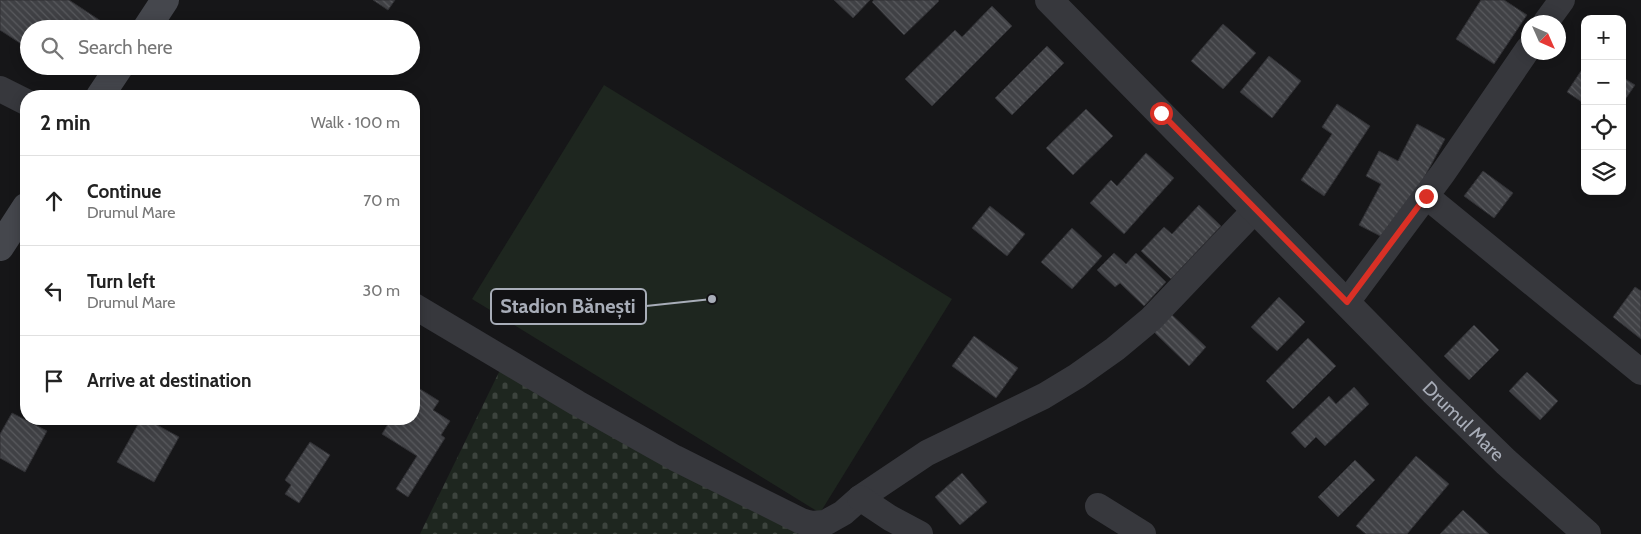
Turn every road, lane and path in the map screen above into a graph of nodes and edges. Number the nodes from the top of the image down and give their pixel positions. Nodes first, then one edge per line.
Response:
1 (165, 0) edge
2 (1049, 0) edge
3 (1562, 0) edge
4 (1551, 15) edge
5 (152, 20) edge
6 (1521, 58) edge
7 (114, 75) edge
8 (0, 89) edge
9 (104, 90) edge
10 (20, 99) edge
11 (1426, 196) junction
12 (1255, 210) junction
13 (20, 216) edge
14 (0, 246) edge
15 (1347, 302) junction
16 (420, 310) edge
17 (1641, 372) edge
18 (860, 498) junction
19 (1098, 506) dead end
20 (920, 534) edge
21 (1143, 534) edge
22 (1587, 534) edge

1 - 5 main road
2 - 12 street, Drumul Mare
3 - 4 street
6 - 11 street
7 - 9 main road
8 - 10 street
11 - 15 street
11 - 17 street
12 - 15 street, Drumul Mare
12 - 18 street
13 - 14 main road
15 - 22 street, Drumul Mare
16 - 18 street
18 - 20 street
19 - 21 street

